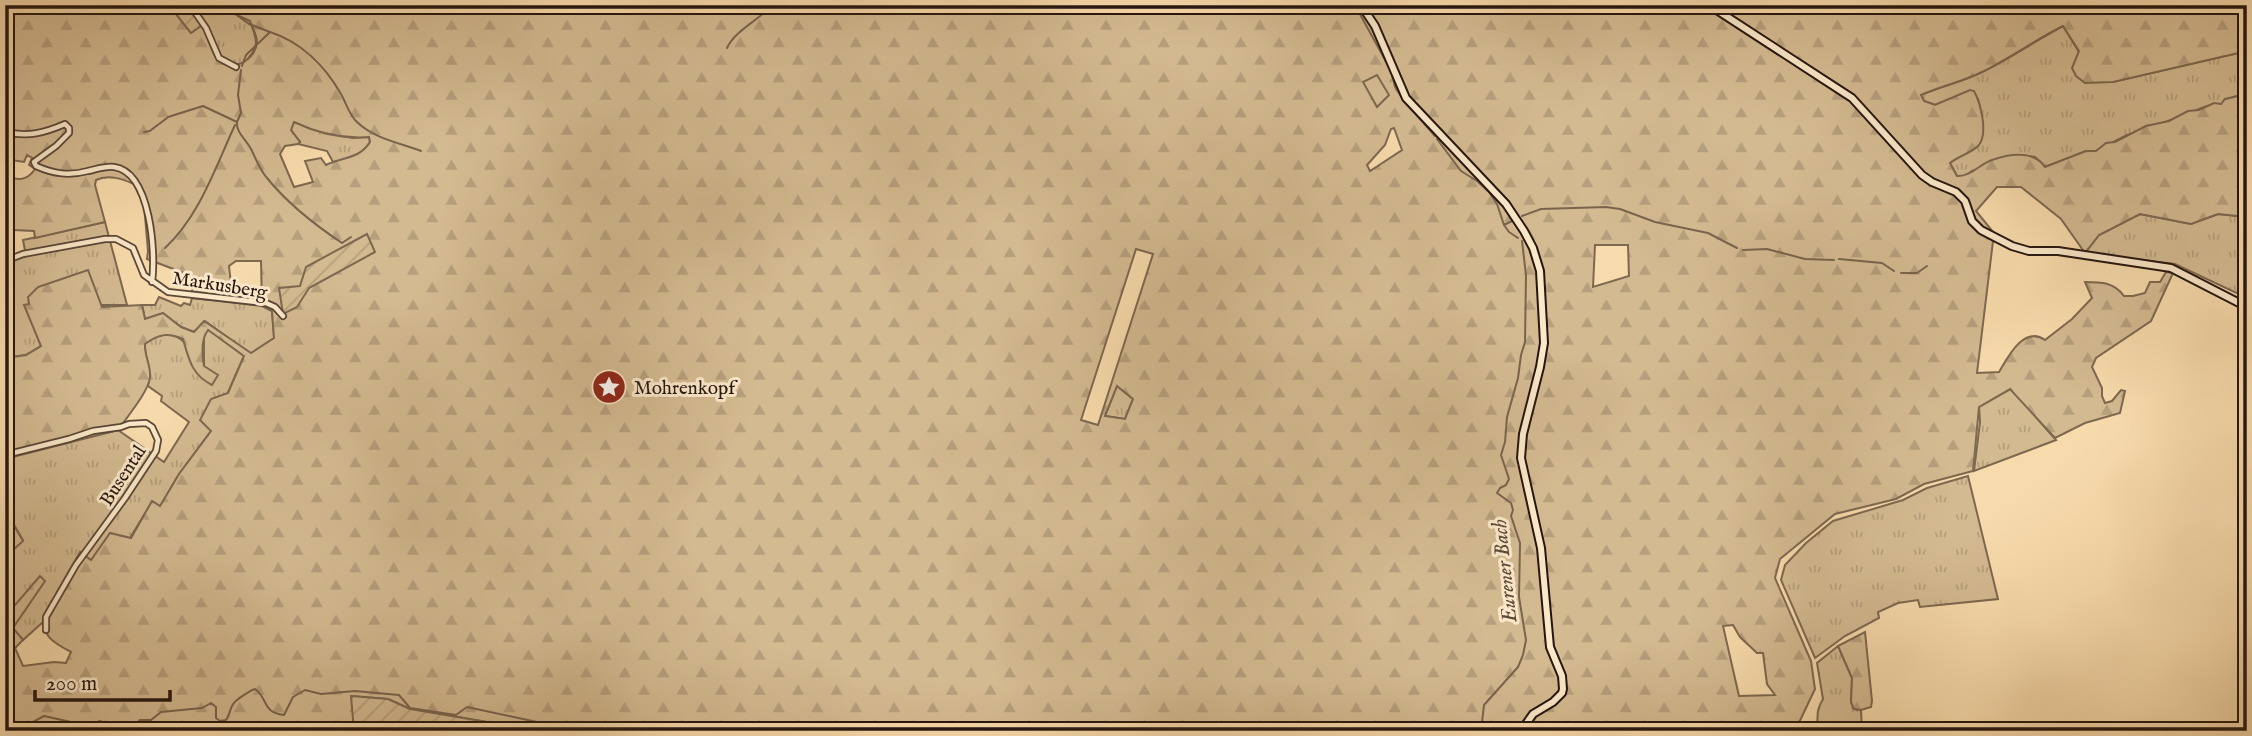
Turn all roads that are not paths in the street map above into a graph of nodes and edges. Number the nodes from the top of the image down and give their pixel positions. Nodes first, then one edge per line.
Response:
1 (190, 5) edge
2 (1361, 5) edge
3 (1709, 5) edge
4 (236, 67) dead end
5 (5, 132) edge
6 (5, 261) edge
7 (152, 282) junction
8 (2247, 307) edge
9 (283, 316) dead end
10 (5, 455) edge
11 (46, 630) dead end
12 (1521, 731) edge

1 - 4 street
2 - 12 street
3 - 8 street
5 - 7 street, Markusberg
6 - 7 street, Markusberg
7 - 9 street, Markusberg
10 - 11 street, Busental

